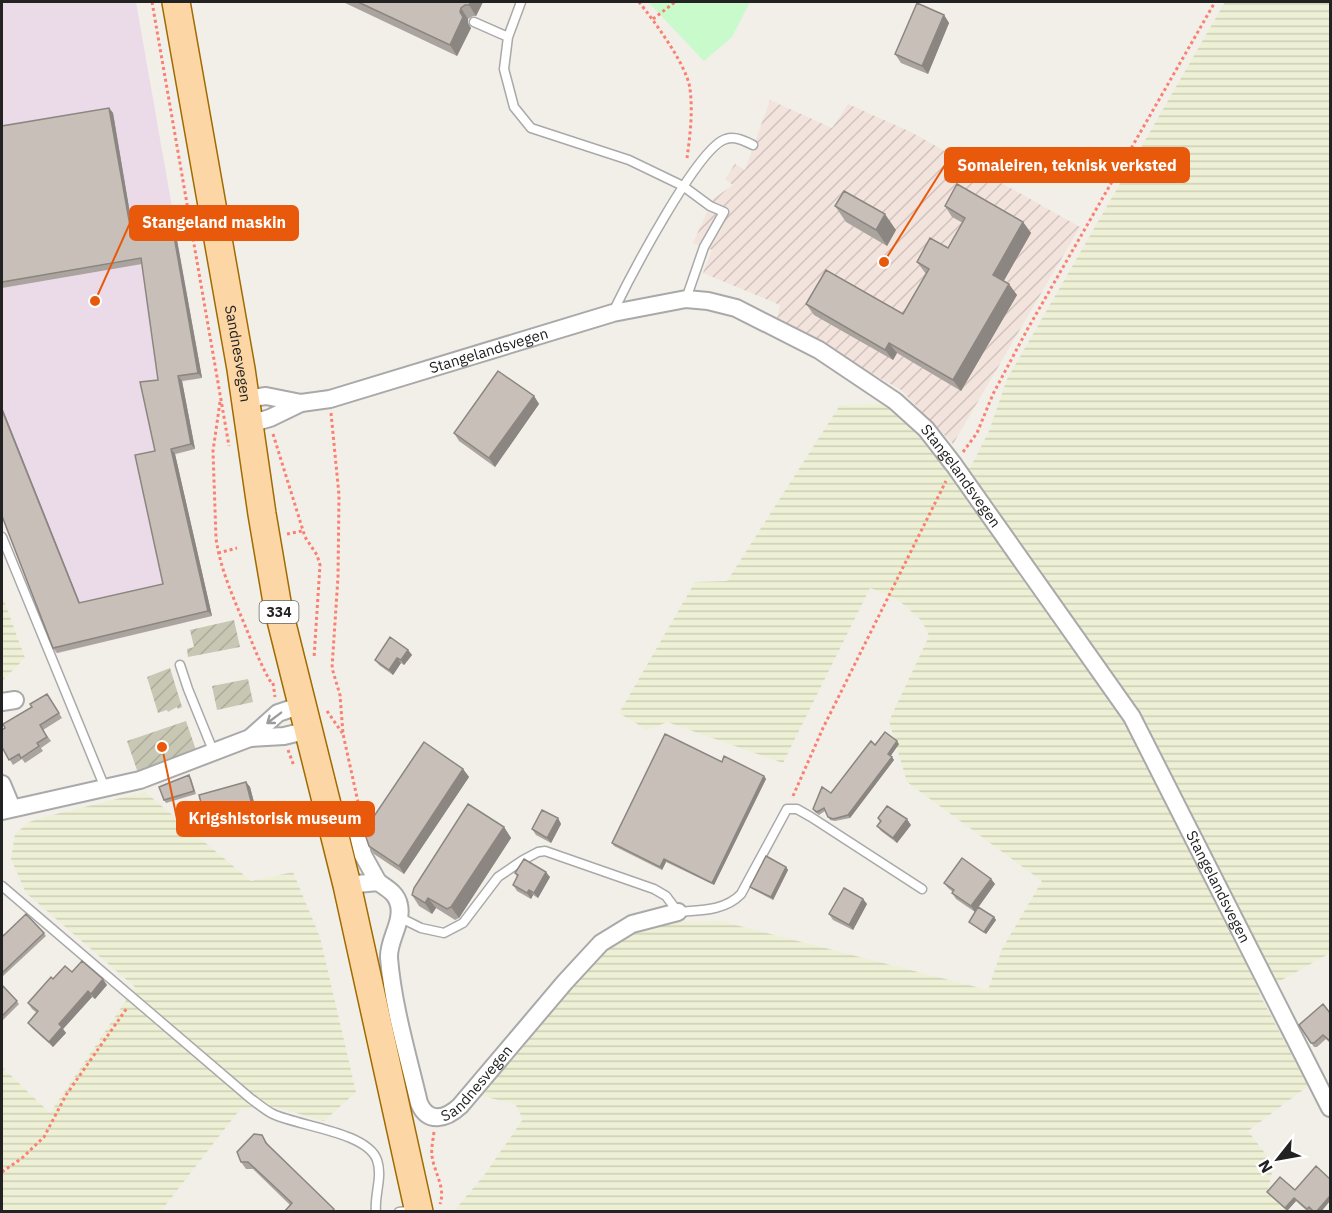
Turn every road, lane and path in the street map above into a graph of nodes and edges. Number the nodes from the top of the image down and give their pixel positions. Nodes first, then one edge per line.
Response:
1 (521, 2) edge
2 (639, 2) edge
3 (675, 2) edge
4 (1215, 2) edge
5 (175, 3) edge
6 (653, 20) junction
7 (474, 22) dead end
8 (508, 37) junction
9 (753, 145) dead end
10 (683, 186) junction
11 (686, 299) junction
12 (613, 313) junction
13 (330, 399) junction
14 (301, 403) junction
15 (246, 410) junction
16 (954, 465) junction
17 (302, 531) junction
18 (279, 536) dead end
19 (2, 537) edge
20 (237, 548) dead end
21 (218, 552) junction
22 (315, 664) dead end
23 (180, 665) dead end
24 (273, 686) dead end
25 (312, 715) junction
26 (343, 734) junction
27 (250, 738) junction
28 (214, 753) junction
29 (2, 784) edge
30 (105, 789) junction
31 (7, 809) edge
32 (788, 809) junction
33 (356, 826) joint
34 (378, 882) junction
35 (347, 885) junction
36 (2, 886) edge
37 (922, 889) dead end
38 (678, 912) junction
39 (399, 917) junction
40 (134, 999) junction
41 (1330, 1108) edge
42 (434, 1118) junction
43 (2, 1172) edge
44 (412, 1211) edge
45 (376, 1212) edge

1 - 8 lane
2 - 6 path
3 - 6 path
4 - 16 path
5 - 15 main road, Sandnesvegen / 334
6 - 10 path
7 - 8 lane
8 - 10 lane
9 - 10 lane
10 - 11 lane
10 - 12 lane
11 - 12 street, Stangelandsvegen
11 - 16 street, Stangelandsvegen
12 - 13 street, Stangelandsvegen
13 - 14 street, Stangelandsvegen
13 - 26 path
14 - 15 street, Stangelandsvegen
14 - 15 street, Stangelandsvegen
15 - 17 path
15 - 21 path
15 - 25 main road, Sandnesvegen / 334
16 - 32 path
16 - 41 street, Stangelandsvegen
17 - 18 path
17 - 22 path
19 - 30 lane
20 - 21 path
21 - 24 path
23 - 28 lane
25 - 26 path
25 - 27 street
25 -> 27 street
25 - 35 main road, Sandnesvegen / 334
26 - 33 path
27 - 28 street
28 - 30 street
29 - 31 street
30 - 31 street
32 - 37 lane
32 - 38 lane
33 - 34 street
34 - 35 street
34 - 39 street
35 - 44 main road, Sandnesvegen / 334
36 - 40 lane
38 - 39 lane
38 - 42 street, Sandnesvegen
39 - 42 street, Sandnesvegen
40 - 43 path
40 - 45 lane
42 - 44 path

